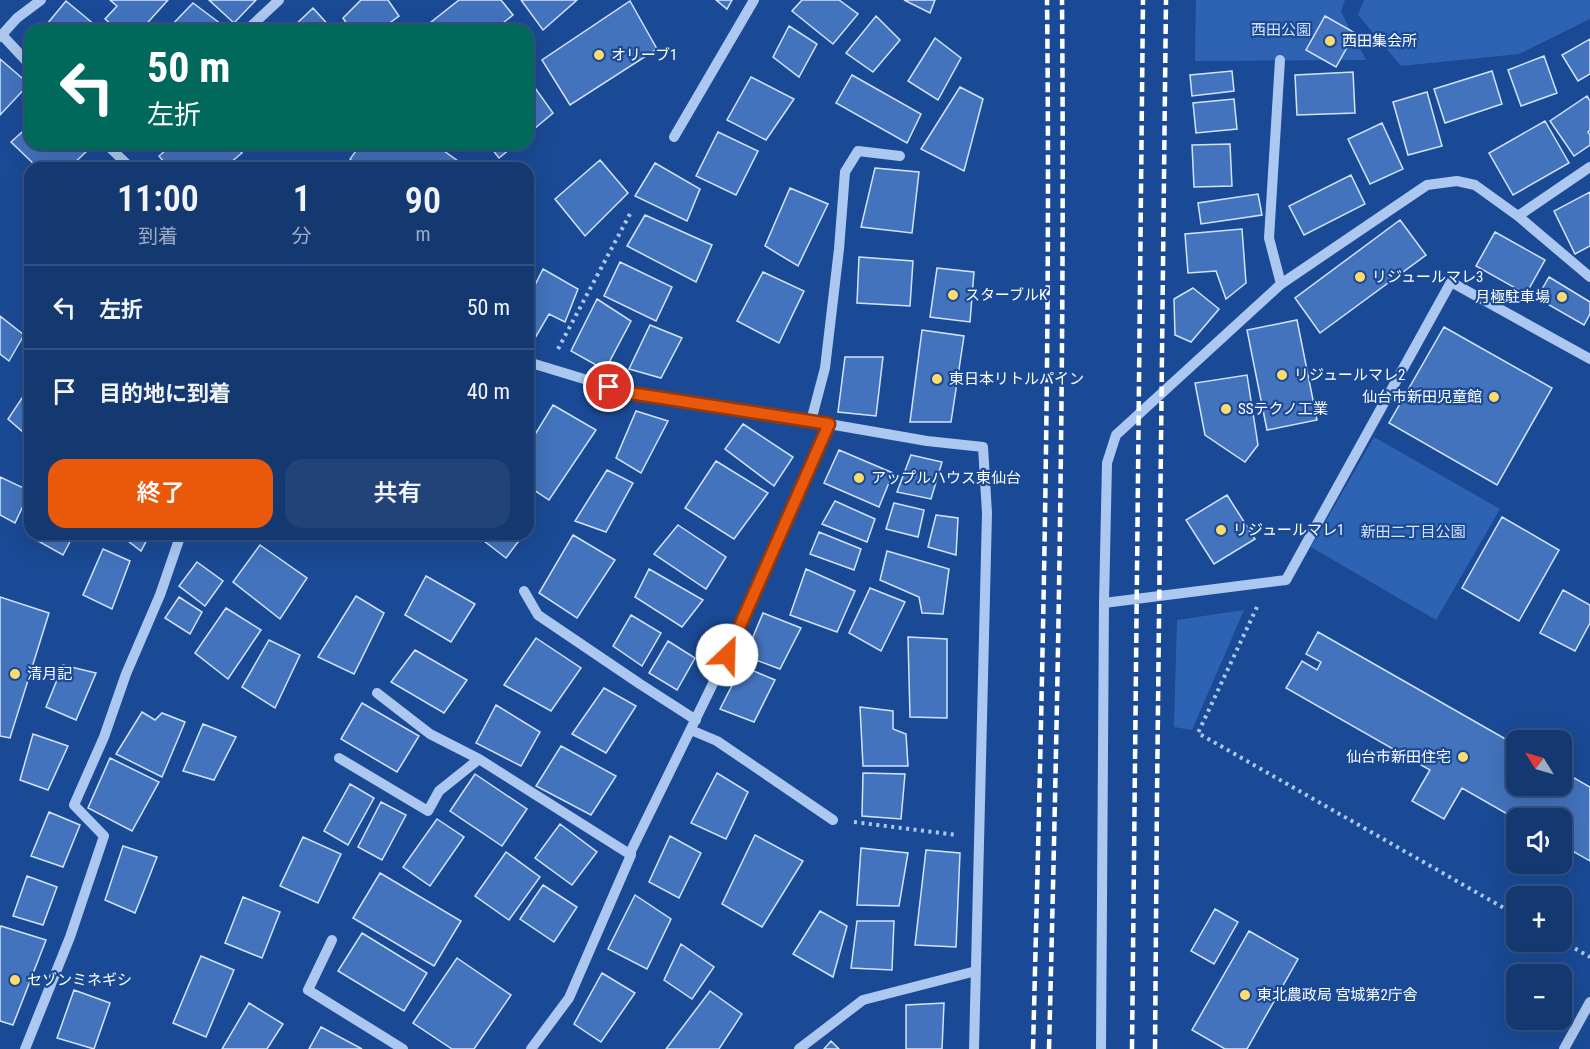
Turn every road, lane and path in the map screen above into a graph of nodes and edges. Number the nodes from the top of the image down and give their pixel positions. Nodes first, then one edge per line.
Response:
1 (41, 0) edge
2 (279, 0) edge
3 (754, 0) edge
4 (253, 24) edge
5 (1, 36) edge
6 (24, 59) edge
7 (1280, 60) dead end
8 (674, 137) dead end
9 (116, 150) edge
10 (900, 156) dead end
11 (125, 162) edge
12 (1590, 167) edge
13 (631, 212) dead end
14 (1518, 216) junction
15 (1590, 277) edge
16 (1281, 284) junction
17 (1590, 359) edge
18 (534, 364) edge
19 (547, 368) junction
20 (811, 421) junction
21 (829, 424) junction
22 (179, 540) edge
23 (252, 540) edge
24 (254, 542) dead end
25 (1269, 582) junction
26 (524, 591) dead end
27 (1104, 603) junction
28 (377, 693) dead end
29 (696, 720) junction
30 (691, 730) junction
31 (339, 758) dead end
32 (479, 759) junction
33 (833, 819) joint
34 (979, 837) junction
35 (631, 855) junction
36 (1506, 909) edge
37 (332, 940) dead end
38 (1572, 947) edge
39 (1590, 957) edge
40 (976, 971) junction
41 (1590, 1002) edge
42 (25, 1049) edge
43 (403, 1049) edge
44 (531, 1049) edge
45 (799, 1049) edge
46 (974, 1049) edge
47 (1101, 1049) edge
48 (1564, 1049) edge

1 - 5 street
2 - 4 street
3 - 8 street
5 - 6 street
7 - 16 street
9 - 11 street
10 - 20 street
12 - 14 street
13 - 19 path
14 - 15 street
14 - 16 street
16 - 27 street
17 - 25 street
18 - 19 street
19 - 20 street
20 - 21 street
21 - 29 street
21 - 34 street
22 - 42 street
23 - 24 path
25 - 27 street
25 - 36 path
26 - 29 street
27 - 47 street
28 - 32 street
29 - 30 street
30 - 33 street
30 - 35 street
31 - 32 street
32 - 35 street
33 - 34 path
34 - 40 street
35 - 44 street
37 - 43 street
38 - 39 path
40 - 45 street
40 - 46 street
41 - 48 street

